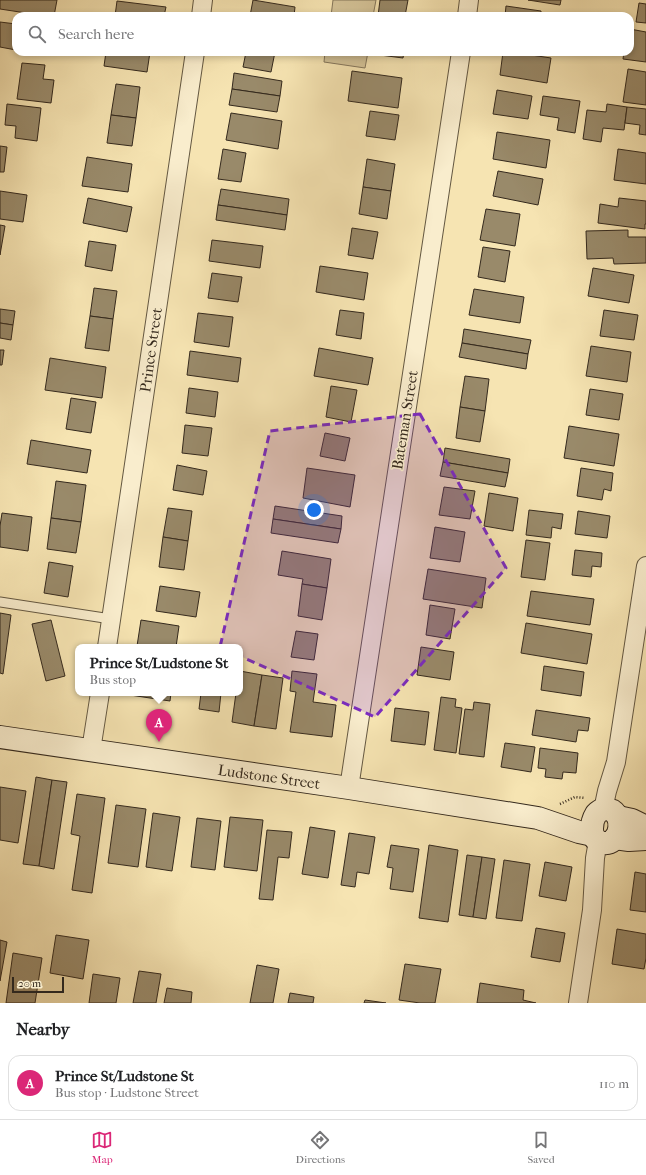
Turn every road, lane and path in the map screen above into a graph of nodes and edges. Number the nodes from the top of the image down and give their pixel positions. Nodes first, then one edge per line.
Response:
1 (203, 0) edge
2 (469, 0) edge
3 (202, 12) edge
4 (468, 12) edge
5 (194, 56) edge
6 (460, 56) edge
7 (646, 566) edge
8 (0, 602) edge
9 (111, 619) junction
10 (107, 644) edge
11 (100, 696) edge
12 (0, 737) edge
13 (91, 750) junction
14 (348, 788) junction
15 (606, 826) junction
16 (646, 827) edge
17 (646, 839) edge
18 (578, 1003) edge

1 - 3 street
2 - 4 street
5 - 9 street, Prince Street
6 - 14 street, Bateman Street
7 - 15 street
8 - 9 lane
9 - 10 street, Prince Street
11 - 13 street
12 - 13 street, Ludstone Street
13 - 14 street, Ludstone Street
14 - 15 street, Ludstone Street
15 - 16 street, Ludstone Street
15 - 17 street, Ludstone Street
15 - 18 street

